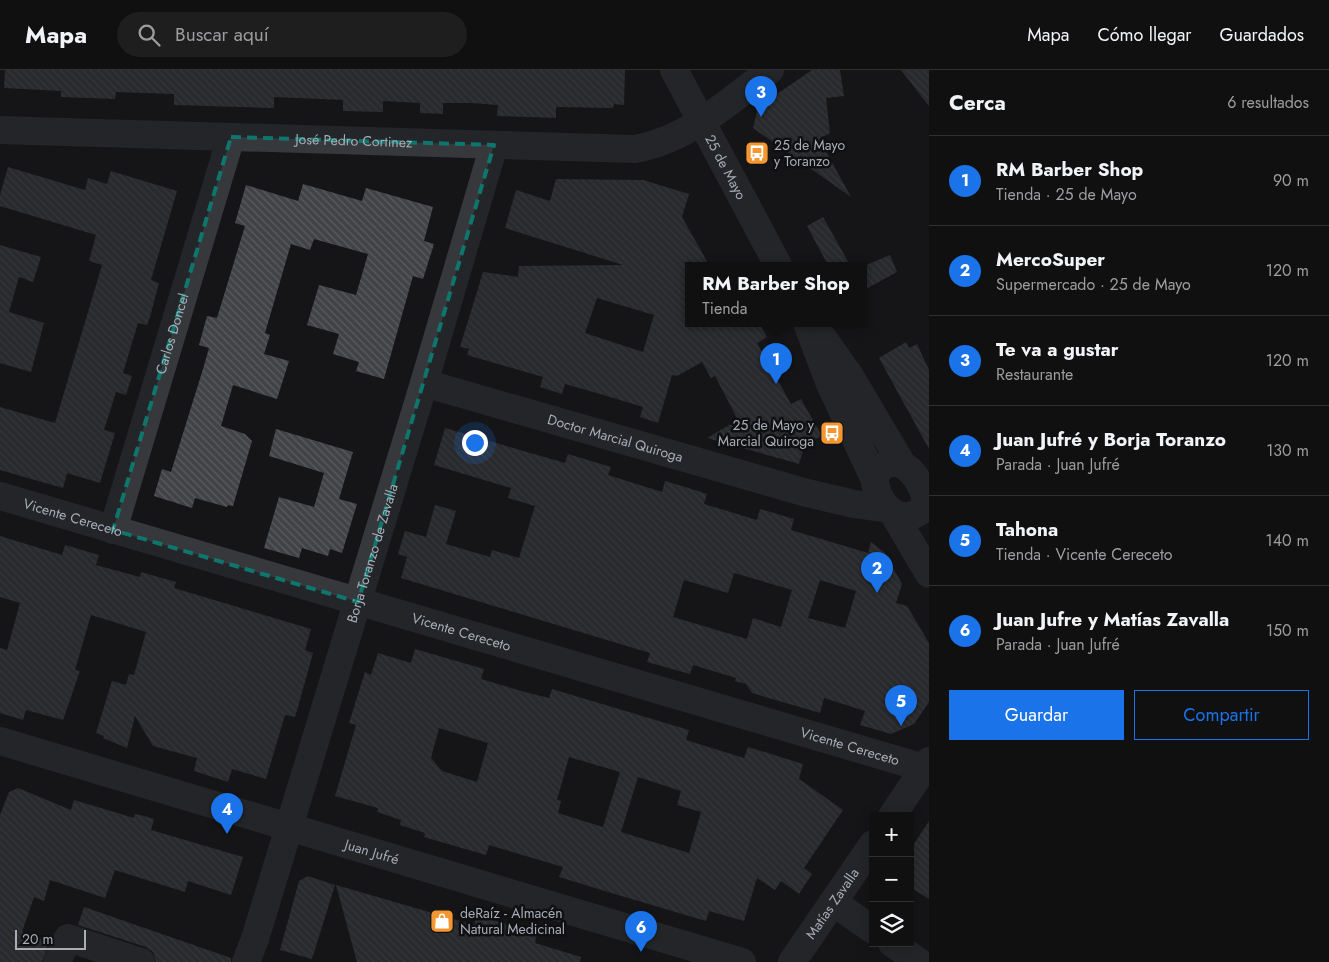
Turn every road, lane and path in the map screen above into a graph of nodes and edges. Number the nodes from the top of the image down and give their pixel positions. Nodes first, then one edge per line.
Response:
1 (674, 70) edge
2 (770, 70) edge
3 (701, 122) junction
4 (0, 130) edge
5 (231, 137) junction
6 (494, 145) junction
7 (776, 262) edge
8 (809, 327) edge
9 (814, 327) edge
10 (424, 383) junction
11 (902, 464) junction
12 (874, 479) junction
13 (807, 493) junction
14 (0, 496) edge
15 (928, 503) edge
16 (891, 511) junction
17 (113, 530) junction
18 (929, 574) edge
19 (358, 602) junction
20 (0, 741) edge
21 (927, 764) edge
22 (895, 812) edge
23 (289, 827) junction
24 (869, 850) edge
25 (833, 902) junction
26 (869, 927) edge
27 (898, 947) edge
28 (57, 962) edge
29 (141, 962) edge
30 (246, 962) edge
31 (742, 962) edge
32 (792, 962) edge
33 (919, 962) edge

1 - 3 street, 25 de Mayo
2 - 3 street
3 - 6 street, José Pedro Cortinez
3 - 7 street, 25 de Mayo
4 - 5 street, José Pedro Cortinez
5 - 6 street, José Pedro Cortinez
5 - 17 street, Carlos Doncel
6 - 10 street, Borja Toranzo de Zavalla
8 - 12 street
9 - 11 street
10 - 13 street, Doctor Marcial Quiroga
10 - 19 street, Borja Toranzo de Zavalla
11 - 12 street
11 - 15 street
12 - 13 street, Doctor Marcial Quiroga
12 - 16 street
13 - 16 street, Doctor Marcial Quiroga
14 - 17 street, Vicente Cereceto
15 - 16 street
16 - 18 street
17 - 19 street, Vicente Cereceto
19 - 21 street, Vicente Cereceto
19 - 23 street, Borja Toranzo de Zavalla
20 - 23 street, Juan Jufré
21 - 22 street
23 - 30 street, Borja Toranzo de Zavalla
23 - 31 street, Juan Jufré
24 - 25 street, Matías Zavalla
25 - 26 street
25 - 32 street, Matías Zavalla
27 - 33 street
28 - 29 street

